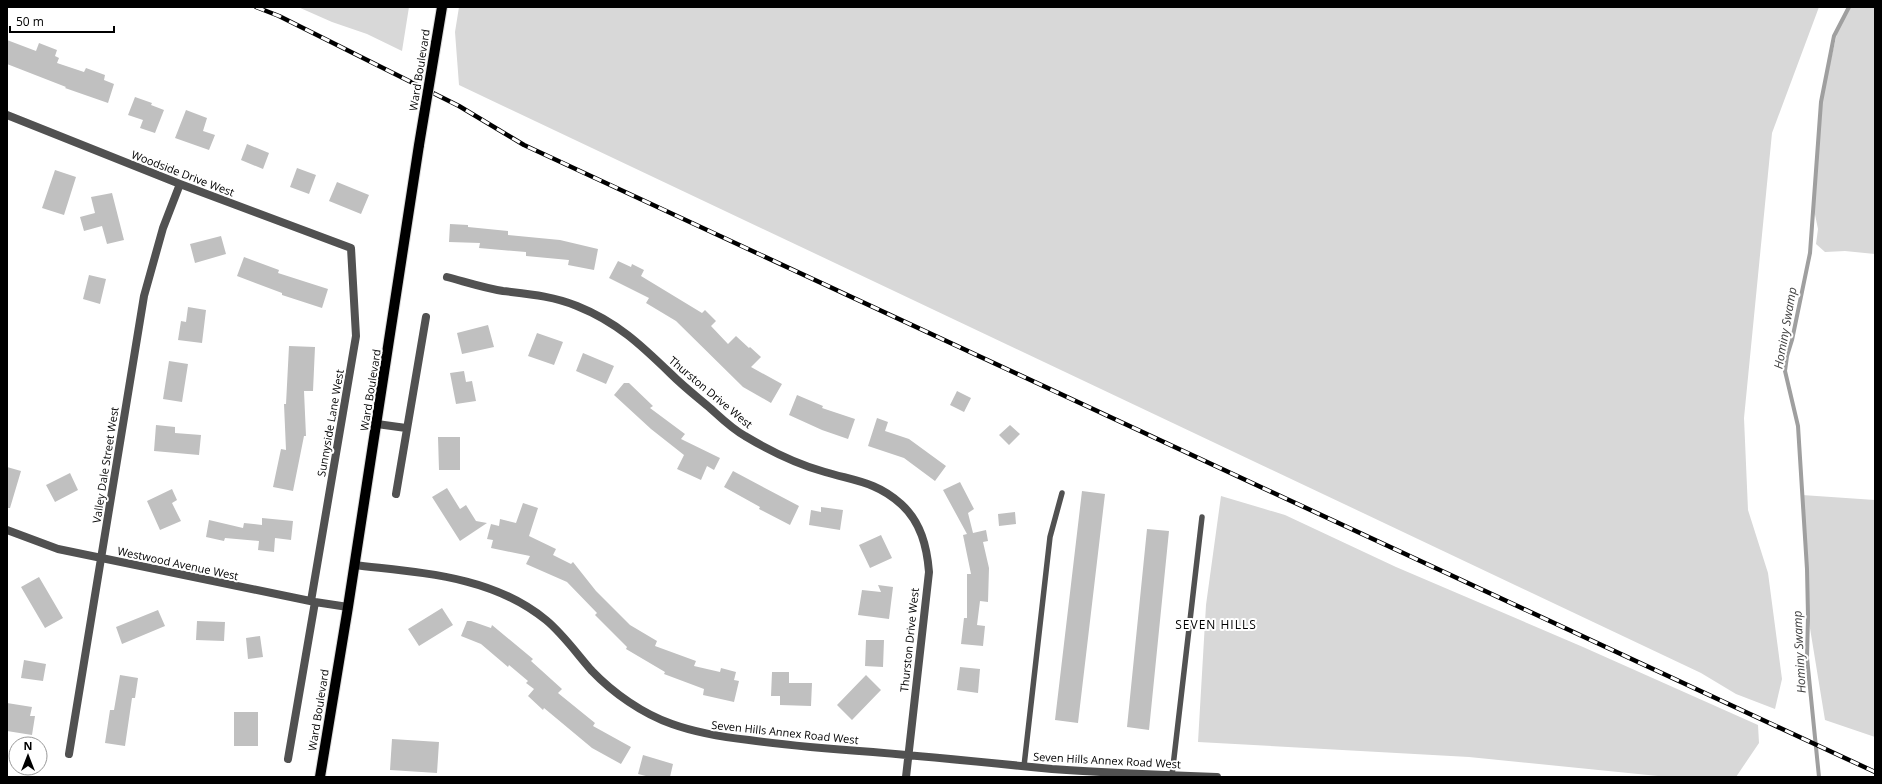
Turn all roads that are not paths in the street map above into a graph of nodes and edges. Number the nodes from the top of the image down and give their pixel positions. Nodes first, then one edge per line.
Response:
1 (442, 7) edge
2 (7, 116) edge
3 (180, 184) junction
4 (351, 248) joint
5 (447, 277) dead end
6 (426, 317) dead end
7 (377, 424) junction
8 (406, 428) junction
9 (1062, 493) dead end
10 (396, 494) dead end
11 (1202, 517) dead end
12 (7, 530) edge
13 (100, 558) junction
14 (354, 565) junction
15 (313, 602) junction
16 (348, 607) junction
17 (69, 754) dead end
18 (908, 755) junction
19 (288, 760) dead end
20 (1024, 766) junction
21 (1084, 774) edge
22 (1172, 775) junction
23 (320, 777) edge
24 (906, 777) edge
25 (1217, 777) edge

1 - 7 main road, Ward Boulevard, bridge
2 - 3 street, Woodside Drive West
3 - 4 street, Woodside Drive West
3 - 13 street, Valley Dale Street West
4 - 15 street, Sunnyside Lane West
5 - 18 street, Thurston Drive West
6 - 8 street
7 - 8 street
7 - 14 main road, Ward Boulevard
8 - 10 street
9 - 20 lane
11 - 22 lane
12 - 13 street, Westwood Avenue West
13 - 15 street, Westwood Avenue West
13 - 17 street, Valley Dale Street West
14 - 16 main road, Ward Boulevard
14 - 18 street, Seven Hills Annex Road West
15 - 16 street, Westwood Avenue West
15 - 19 street, Sunnyside Lane West
16 - 23 main road, Ward Boulevard
18 - 20 street, Seven Hills Annex Road West
18 - 24 street, Thurston Drive West
20 - 21 street, Seven Hills Annex Road West
21 - 22 street, Seven Hills Annex Road West
22 - 25 street, Seven Hills Annex Road West

